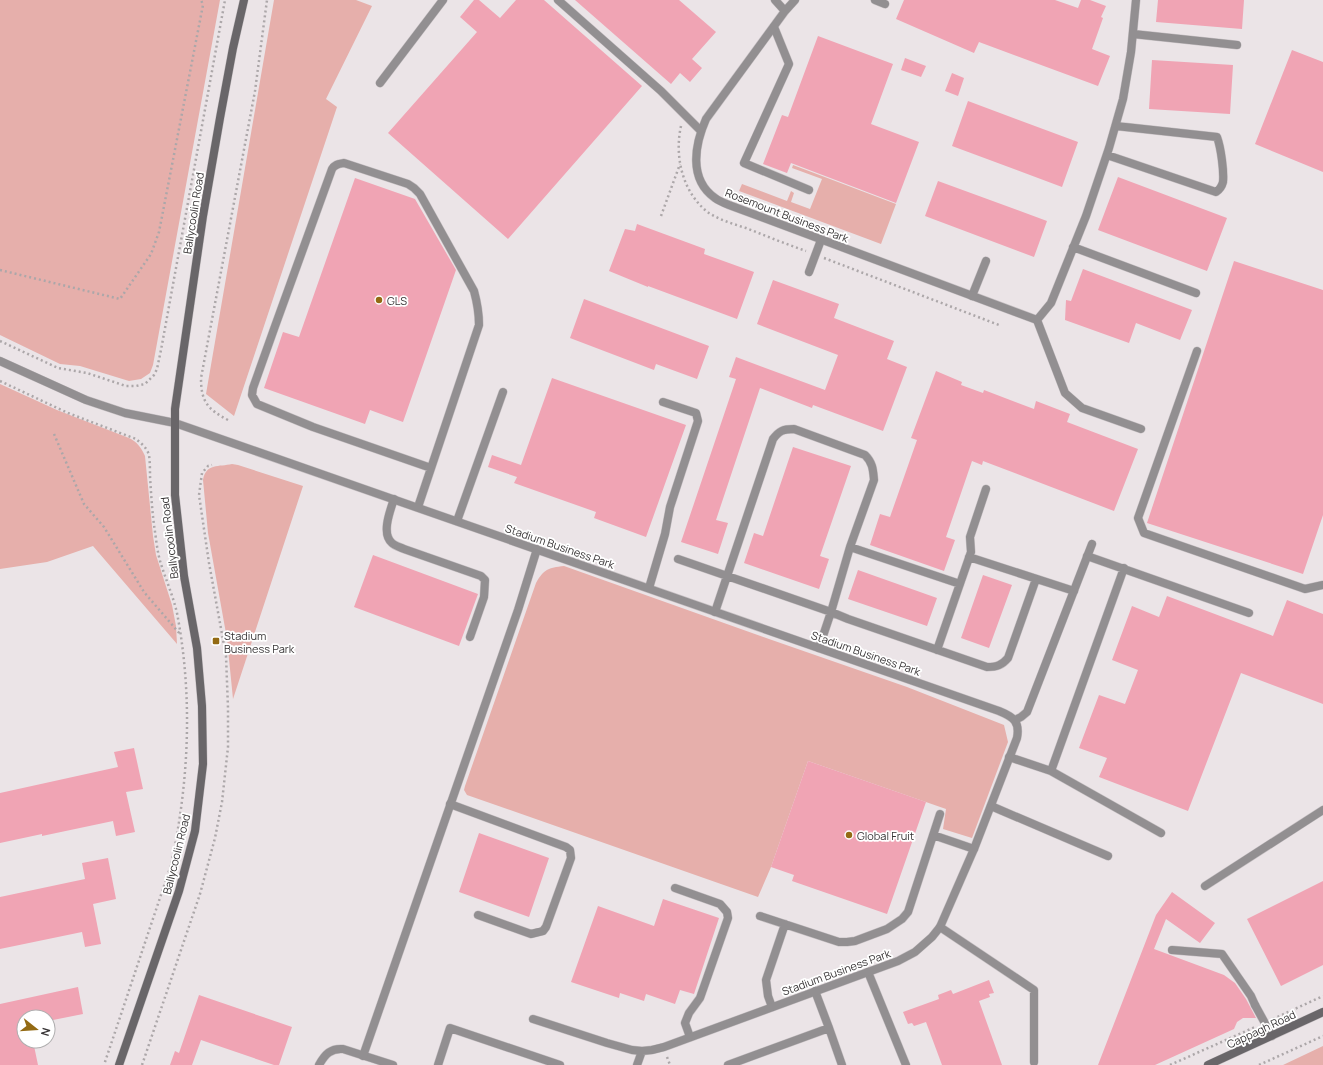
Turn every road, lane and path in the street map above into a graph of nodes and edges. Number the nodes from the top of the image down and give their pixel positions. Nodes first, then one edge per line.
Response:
1 (202, 0) edge
2 (225, 0) edge
3 (244, 0) edge
4 (267, 0) edge
5 (443, 0) edge
6 (558, 0) edge
7 (775, 0) edge
8 (795, 0) edge
9 (875, 0) edge
10 (1136, 0) edge
11 (885, 4) dead end
12 (786, 10) junction
13 (774, 27) junction
14 (1133, 34) junction
15 (1237, 45) dead end
16 (380, 83) dead end
17 (1116, 126) junction
18 (701, 131) junction
19 (1107, 154) junction
20 (680, 164) dead end
21 (809, 190) dead end
22 (661, 216) dead end
23 (821, 240) junction
24 (1073, 247) junction
25 (986, 261) dead end
26 (0, 270) edge
27 (809, 272) dead end
28 (1196, 294) dead end
29 (972, 296) junction
30 (1036, 320) junction
31 (0, 341) edge
32 (1197, 351) dead end
33 (0, 361) edge
34 (0, 381) edge
35 (503, 392) dead end
36 (663, 402) dead end
37 (228, 420) dead end
38 (175, 423) junction
39 (1141, 429) dead end
40 (54, 434) dead end
41 (431, 468) junction
42 (986, 489) dead end
43 (394, 499) junction
44 (418, 507) junction
45 (457, 521) junction
46 (1092, 544) dead end
47 (850, 547) junction
48 (537, 549) junction
49 (1087, 556) junction
50 (969, 557) junction
51 (678, 559) dead end
52 (1124, 568) junction
53 (727, 576) junction
54 (1036, 579) junction
55 (960, 584) junction
56 (1323, 585) edge
57 (648, 588) junction
58 (1074, 591) junction
59 (715, 612) junction
60 (831, 612) junction
61 (1249, 613) dead end
62 (180, 635) junction
63 (470, 637) dead end
64 (819, 648) junction
65 (937, 650) junction
66 (1015, 720) junction
67 (1009, 757) junction
68 (1051, 771) junction
69 (450, 804) junction
70 (991, 806) junction
71 (1323, 810) edge
72 (940, 814) dead end
73 (1161, 833) dead end
74 (933, 835) junction
75 (974, 849) junction
76 (1108, 856) dead end
77 (1205, 886) dead end
78 (675, 888) dead end
79 (478, 915) dead end
80 (760, 916) dead end
81 (785, 924) junction
82 (940, 927) junction
83 (1172, 950) dead end
84 (868, 972) junction
85 (815, 991) junction
86 (1323, 996) edge
87 (772, 1007) junction
88 (1323, 1012) edge
89 (533, 1019) dead end
90 (1264, 1023) junction
91 (829, 1028) junction
92 (1272, 1036) junction
93 (1323, 1036) edge
94 (690, 1037) junction
95 (642, 1051) junction
96 (363, 1056) junction
97 (1034, 1062) dead end
98 (104, 1065) edge
99 (119, 1065) edge
100 (319, 1065) edge
101 (393, 1065) edge
102 (438, 1065) edge
103 (560, 1065) edge
104 (637, 1065) edge
105 (728, 1065) edge
106 (842, 1065) edge
107 (906, 1065) edge
108 (1170, 1065) edge
109 (1208, 1065) edge
110 (1259, 1065) edge

1 - 26 path
2 - 31 path
3 - 38 street, Ballycoolin Road
4 - 37 path
5 - 16 street
6 - 18 street
7 - 12 street
8 - 12 street, Rosemount Business Park
9 - 11 street
10 - 14 street
12 - 13 street, Rosemount Business Park
13 - 18 street, Rosemount Business Park
13 - 21 street
14 - 15 street
14 - 17 street
17 - 19 street
17 - 19 street
18 - 23 street, Rosemount Business Park
19 - 24 street
20 - 22 path
23 - 27 street
23 - 29 street, Rosemount Business Park
24 - 28 street
24 - 30 street
25 - 29 street
29 - 30 street, Rosemount Business Park
30 - 39 street
32 - 56 street
33 - 38 street, Stadium Business Park
34 - 62 path
35 - 45 street
36 - 57 street
38 - 43 street, Stadium Business Park
38 - 99 street, Ballycoolin Road
40 - 62 path
41 - 41 street
41 - 44 street
42 - 50 street
43 - 44 street, Stadium Business Park
43 - 63 street
44 - 45 street, Stadium Business Park
45 - 48 street, Stadium Business Park
46 - 49 street
47 - 53 street
47 - 55 street
47 - 60 street
48 - 57 street, Stadium Business Park
48 - 69 street
49 - 52 street
49 - 58 street
50 - 54 street
50 - 55 street
51 - 53 street
52 - 61 street
52 - 68 street
53 - 59 street
53 - 60 street
54 - 58 street
54 - 65 street
55 - 65 street
57 - 59 street, Stadium Business Park
58 - 66 street
59 - 64 street, Stadium Business Park
60 - 64 street
60 - 65 street
62 - 98 path
64 - 66 street, Stadium Business Park
66 - 67 street, Stadium Business Park
67 - 68 street
67 - 70 street, Stadium Business Park
68 - 73 street
69 - 79 street
69 - 96 street
70 - 75 street, Stadium Business Park
70 - 76 street
71 - 77 street
72 - 74 street
74 - 75 street
74 - 81 street
75 - 82 street, Stadium Business Park
78 - 94 street
80 - 81 street
81 - 87 street
82 - 84 street, Stadium Business Park
82 - 97 street
83 - 90 street
84 - 85 street, Stadium Business Park
84 - 107 street
85 - 87 street, Stadium Business Park
85 - 91 street
86 - 90 path
87 - 94 street, Stadium Business Park
88 - 92 street, Cappagh Road
89 - 95 street
90 - 92 street
90 - 108 path
91 - 105 street
91 - 106 street
92 - 109 street, Cappagh Road
93 - 110 path
94 - 95 street, Stadium Business Park
95 - 104 street
96 - 100 street
96 - 101 street
102 - 103 street

